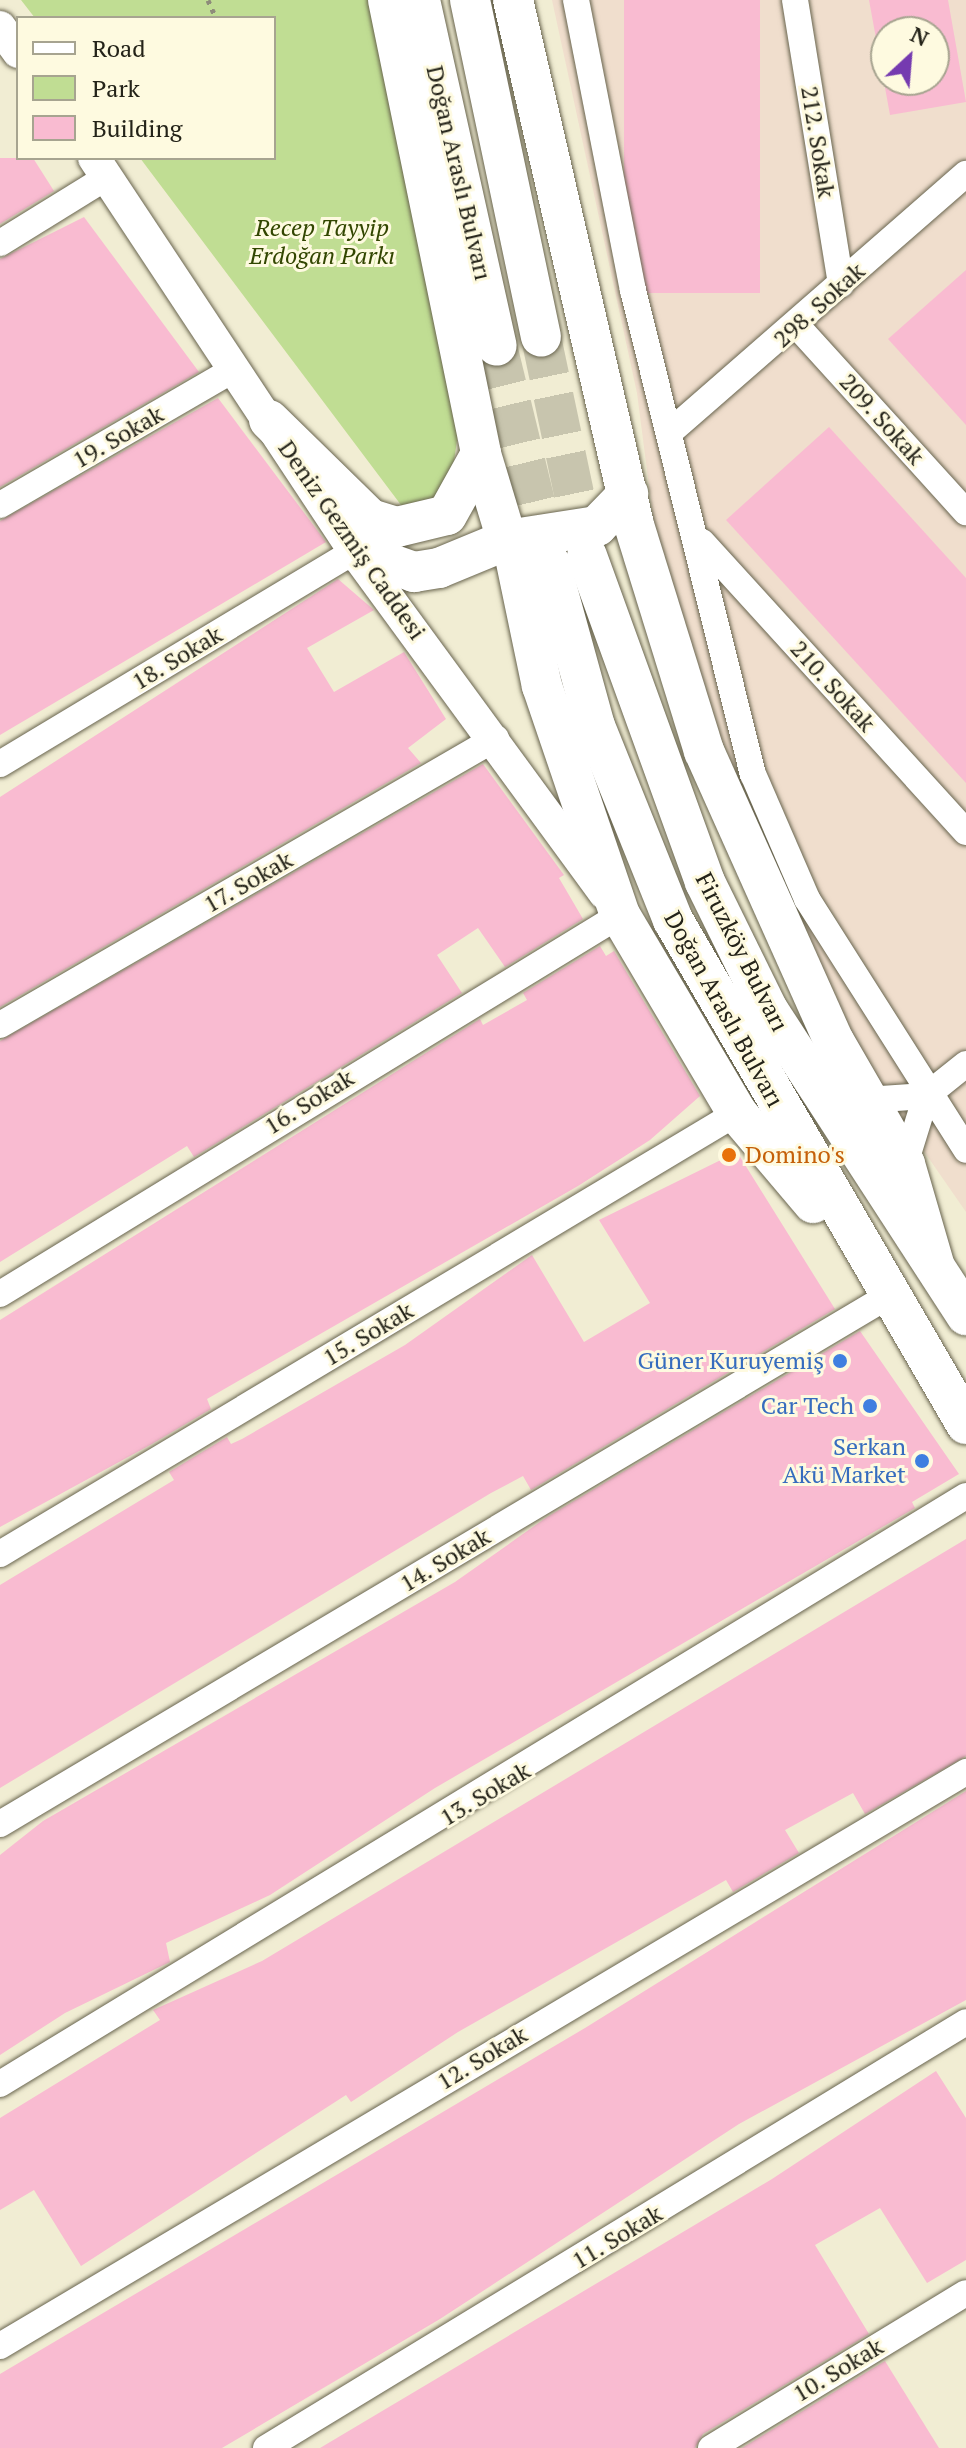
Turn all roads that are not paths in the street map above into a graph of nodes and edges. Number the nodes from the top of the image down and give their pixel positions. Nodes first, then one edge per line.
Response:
1 (388, 0) edge
2 (420, 0) edge
3 (470, 0) edge
4 (513, 0) edge
5 (576, 0) edge
6 (795, 0) edge
7 (0, 27) edge
8 (16, 49) edge
9 (100, 168) edge
10 (966, 174) edge
11 (0, 243) edge
12 (841, 284) junction
13 (798, 327) junction
14 (541, 337) tunnel mouth
15 (497, 346) tunnel mouth
16 (235, 369) junction
17 (603, 374) junction
18 (475, 405) junction
19 (269, 420) junction
20 (670, 432) junction
21 (481, 454) junction
22 (628, 494) junction
23 (0, 505) edge
24 (966, 512) edge
25 (700, 540) junction
26 (509, 542) junction
27 (354, 551) junction
28 (568, 559) joint
29 (496, 738) junction
30 (0, 764) edge
31 (966, 832) edge
32 (620, 915) junction
33 (0, 1025) edge
34 (966, 1064) edge
35 (926, 1096) junction
36 (866, 1100) junction
37 (737, 1113) junction
38 (966, 1150) edge
39 (905, 1164) junction
40 (934, 1264) junction
41 (0, 1294) edge
42 (890, 1295) junction
43 (966, 1315) edge
44 (966, 1424) edge
45 (966, 1496) edge
46 (0, 1554) edge
47 (966, 1772) edge
48 (0, 1824) edge
49 (966, 2022) edge
50 (0, 2084) edge
51 (966, 2293) edge
52 (0, 2346) edge
53 (266, 2448) edge
54 (711, 2448) edge

1 - 18 main road
2 - 15 main road, Doğan Araslı Bulvarı
3 - 14 main road, Doğan Araslı Bulvarı
4 - 17 main road
5 - 20 street
6 - 12 street, 212. Sokak
7 - 8 street
9 - 11 street
9 - 16 street, Deniz Gezmiş Caddesi
10 - 12 street, 298. Sokak
12 - 13 street, 298. Sokak
13 - 20 street, 298. Sokak
13 - 24 street, 209. Sokak
16 - 19 street, Deniz Gezmiş Caddesi
16 - 23 street, 19. Sokak
17 - 18 main road
17 - 22 main road
18 - 21 main road
19 - 21 main road
19 - 27 street, Deniz Gezmiş Caddesi
20 - 25 street
21 - 26 main road
22 - 26 main road
22 - 36 main road
25 - 31 street, 210. Sokak
25 - 35 street
26 - 27 main road
26 - 32 main road
27 - 29 street, Deniz Gezmiş Caddesi
27 - 30 street, 18. Sokak
28 - 40 main road, Firuzköy Bulvarı
28 - 42 main road, Doğan Araslı Bulvarı
29 - 32 street, Deniz Gezmiş Caddesi
29 - 33 street, 17. Sokak
32 - 37 main road
32 - 41 street, 16. Sokak
34 - 35 street
35 - 36 street
35 - 38 street
35 - 39 street
36 - 39 main road
37 - 42 main road
37 - 46 street, 15. Sokak
39 - 40 main road
40 - 43 main road, Firuzköy Bulvarı
42 - 44 main road, Doğan Araslı Bulvarı
42 - 48 street, 14. Sokak
45 - 50 street, 13. Sokak
47 - 52 street, 12. Sokak
49 - 53 street, 11. Sokak
51 - 54 street, 10. Sokak

